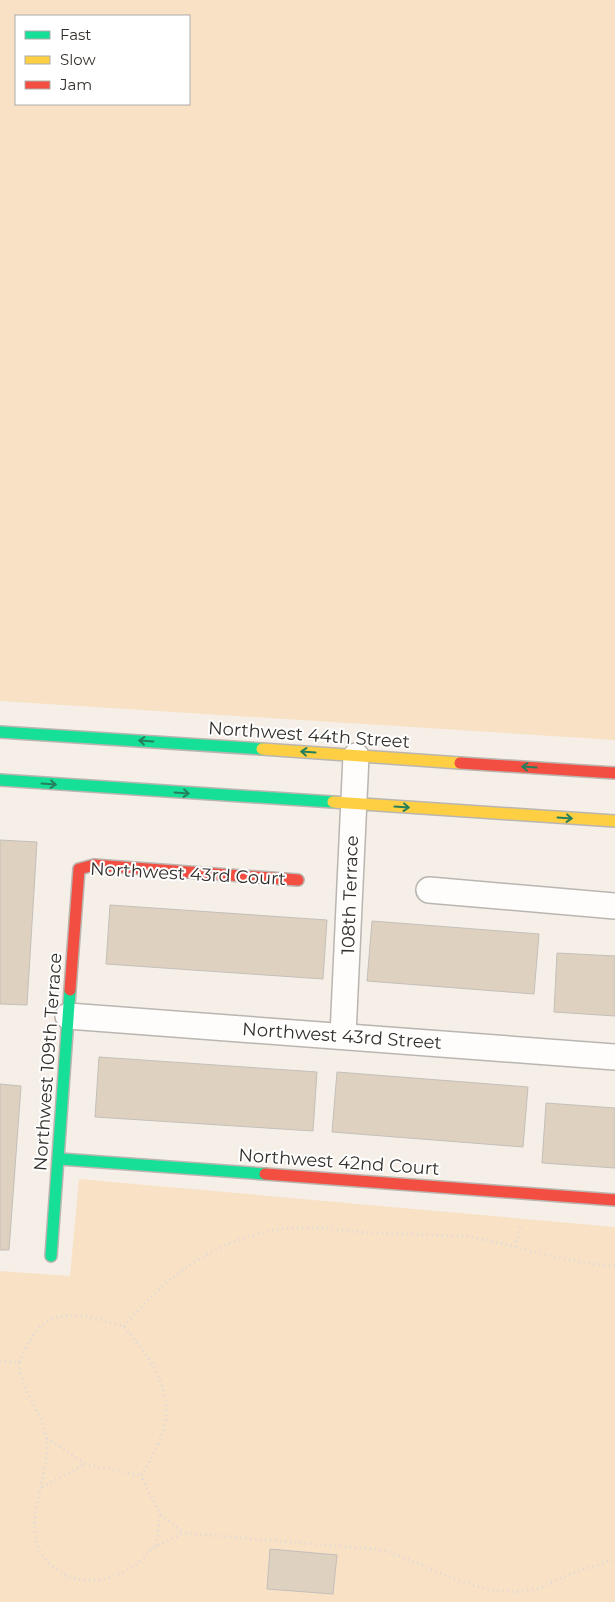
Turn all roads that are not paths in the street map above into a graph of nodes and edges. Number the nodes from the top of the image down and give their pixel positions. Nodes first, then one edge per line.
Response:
1 (0, 732) edge
2 (356, 756) junction
3 (615, 773) edge
4 (0, 780) edge
5 (354, 804) junction
6 (615, 821) edge
7 (79, 869) joint
8 (298, 880) dead end
9 (429, 890) dead end
10 (615, 906) edge
11 (68, 1016) junction
12 (343, 1035) junction
13 (615, 1057) edge
14 (60, 1159) junction
15 (615, 1200) edge
16 (51, 1256) dead end

2 -> 1 street, Northwest 44th Street
3 -> 2 street, Northwest 44th Street
2 - 5 street, 108th Terrace
4 -> 5 street
5 -> 6 street
5 - 12 street, 108th Terrace
7 - 8 street, Northwest 43rd Court
7 - 11 street, Northwest 109th Terrace
9 - 10 street
11 - 12 street, Northwest 43rd Street
11 - 14 street, Northwest 109th Terrace
12 - 13 street, Northwest 43rd Street
14 - 15 street, Northwest 42nd Court
14 - 16 street, Northwest 109th Terrace

